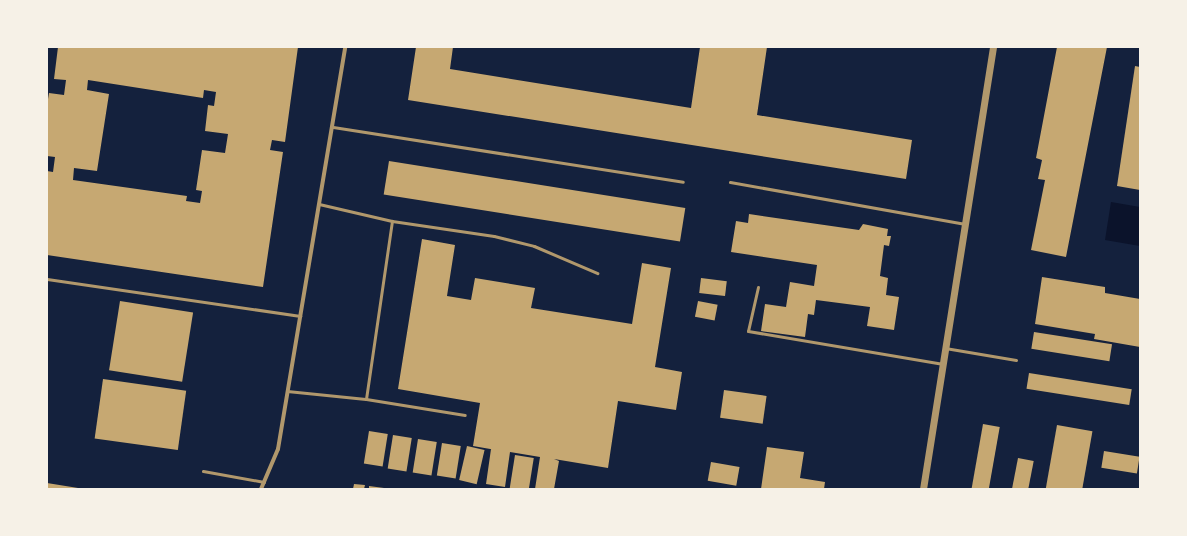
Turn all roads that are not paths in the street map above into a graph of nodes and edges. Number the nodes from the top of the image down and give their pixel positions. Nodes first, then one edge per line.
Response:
1 (345, 47) edge
2 (993, 47) edge
3 (333, 127) junction
4 (683, 182) dead end
5 (730, 182) dead end
6 (319, 204) junction
7 (392, 221) junction
8 (965, 224) junction
9 (597, 273) dead end
10 (47, 279) edge
11 (758, 287) dead end
12 (300, 316) junction
13 (945, 348) junction
14 (1016, 360) dead end
15 (943, 364) junction
16 (287, 391) junction
17 (366, 399) junction
18 (466, 415) dead end
19 (203, 470) dead end
20 (264, 482) junction
21 (261, 489) edge
22 (924, 489) edge

1 - 3 street
2 - 8 street
3 - 4 lane
3 - 6 street
5 - 8 lane
6 - 7 lane
6 - 12 street
7 - 9 lane
7 - 17 lane
8 - 13 street
10 - 12 lane
11 - 15 lane
12 - 16 street
13 - 14 lane
13 - 15 street
15 - 22 street
16 - 17 lane
16 - 20 street
17 - 18 lane
19 - 20 lane
20 - 21 street

